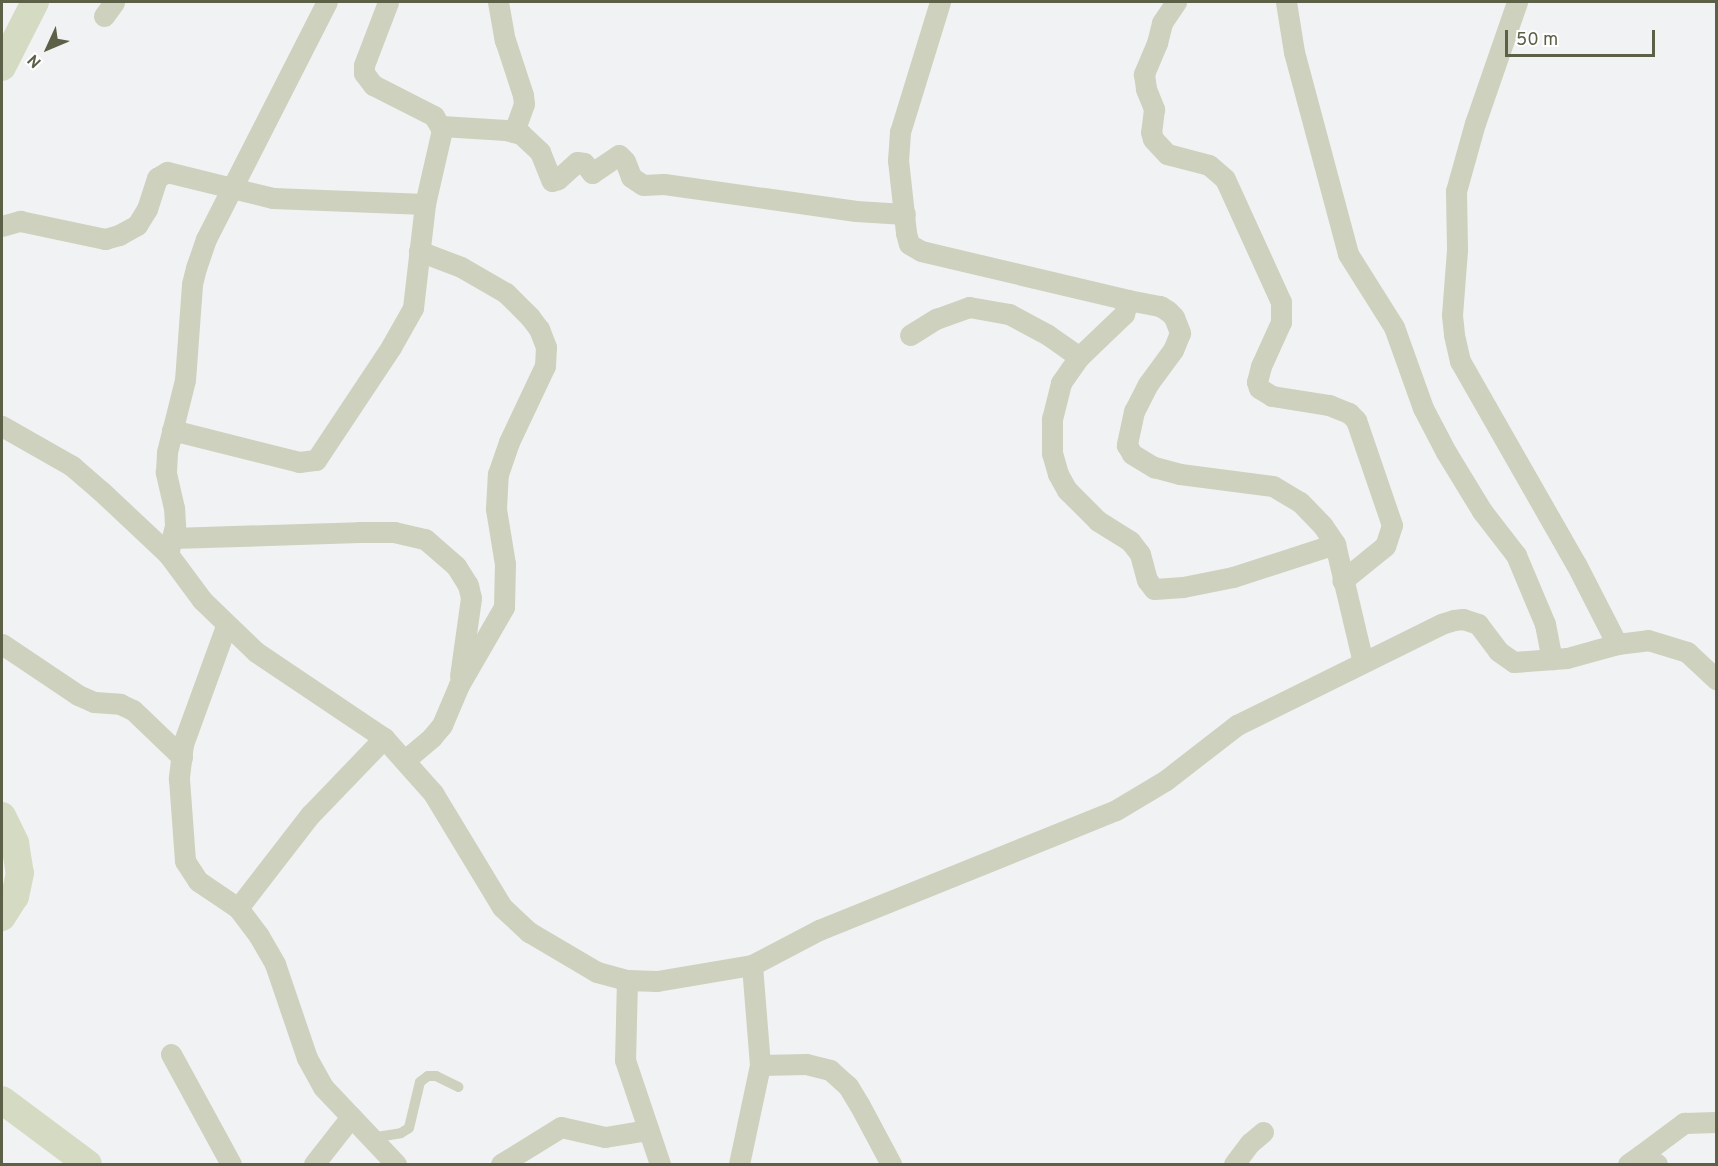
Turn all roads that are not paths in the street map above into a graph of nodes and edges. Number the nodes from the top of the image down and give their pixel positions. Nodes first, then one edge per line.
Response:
1 (35, 2) edge
2 (327, 2) edge
3 (388, 2) edge
4 (498, 2) edge
5 (940, 2) edge
6 (1176, 2) edge
7 (1286, 2) edge
8 (1517, 2) edge
9 (2, 67) edge
10 (441, 126) junction
11 (514, 132) junction
12 (232, 187) junction
13 (425, 204) junction
14 (905, 214) junction
15 (2, 226) edge
16 (419, 251) junction
17 (1128, 300) junction
18 (910, 335) dead end
19 (1079, 357) junction
20 (2, 426) edge
21 (172, 430) junction
22 (1335, 544) junction
23 (170, 546) junction
24 (1342, 581) junction
25 (226, 626) junction
26 (2, 644) edge
27 (1617, 644) junction
28 (1552, 659) junction
29 (1363, 662) junction
30 (1716, 679) edge
31 (459, 685) junction
32 (384, 738) junction
33 (182, 757) junction
34 (405, 759) junction
35 (2, 818) edge
36 (238, 908) junction
37 (2, 917) edge
38 (753, 965) junction
39 (627, 980) junction
40 (171, 1054) dead end
41 (760, 1065) junction
42 (459, 1087) dead end
43 (2, 1100) edge
44 (351, 1117) junction
45 (1716, 1122) edge
46 (648, 1130) junction
47 (1263, 1132) dead end
48 (371, 1138) junction
49 (1642, 1161) edge
50 (88, 1164) edge
51 (231, 1164) edge
52 (314, 1164) edge
53 (396, 1164) edge
54 (501, 1164) edge
55 (660, 1164) edge
56 (739, 1164) edge
57 (891, 1164) edge
58 (1234, 1164) edge

1 - 9 street
2 - 12 street
3 - 10 street
4 - 11 street
5 - 14 street
6 - 24 street
7 - 28 street
8 - 27 street
10 - 11 street
10 - 13 street
11 - 14 street
12 - 13 street
12 - 15 street
12 - 21 street
13 - 16 street
14 - 17 street
16 - 21 street
16 - 31 street
17 - 19 street
17 - 22 street
18 - 19 street
19 - 22 street
20 - 23 street
21 - 23 street
22 - 24 street
23 - 25 street
23 - 31 street
24 - 29 street
25 - 32 street
25 - 33 street
26 - 33 street
27 - 28 street
27 - 30 street
28 - 29 street
29 - 38 street
31 - 34 street
32 - 34 street
32 - 36 street
33 - 36 street
34 - 39 street
35 - 37 street
36 - 44 street
38 - 39 street
38 - 41 street
39 - 46 street
40 - 51 street
41 - 56 street
41 - 57 street
42 - 48 lane
43 - 50 street
44 - 48 street
44 - 52 street
45 - 49 street
46 - 54 street
46 - 55 street
47 - 58 street
48 - 53 street

